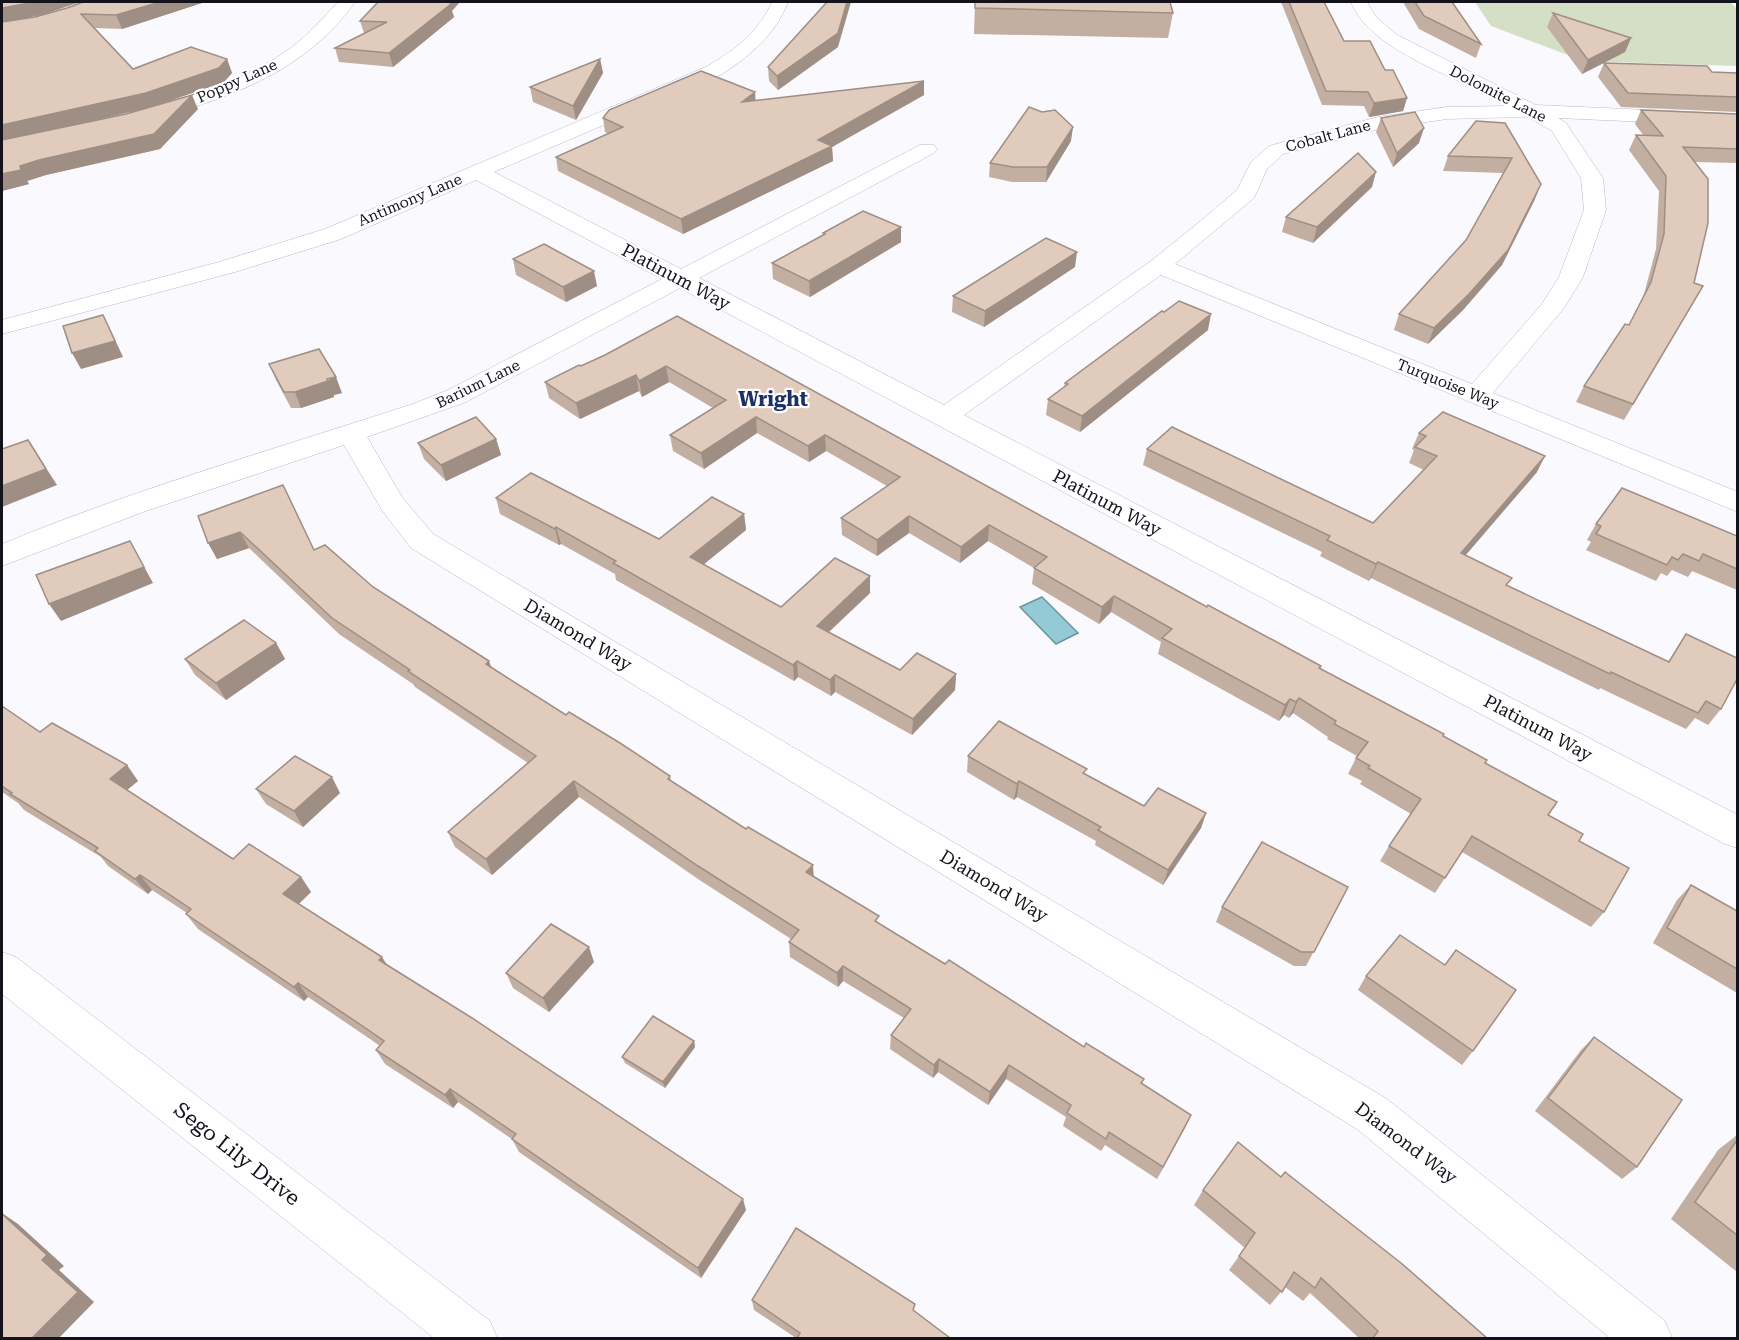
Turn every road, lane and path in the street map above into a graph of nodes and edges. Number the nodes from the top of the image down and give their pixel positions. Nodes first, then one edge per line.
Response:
1 (347, 2) edge
2 (780, 2) edge
3 (1359, 2) edge
4 (1533, 111) junction
5 (137, 117) edge
6 (1737, 120) edge
7 (927, 148) dead end
8 (477, 172) junction
9 (1159, 266) junction
10 (680, 279) junction
11 (2, 327) edge
12 (1476, 396) junction
13 (944, 417) junction
14 (352, 434) junction
15 (1737, 502) edge
16 (2, 556) edge
17 (1737, 833) edge
18 (2, 970) edge
19 (473, 1338) edge
20 (1648, 1338) edge

1 - 5 street, Poppy Lane
2 - 8 street, Antimony Lane
3 - 4 street, Dolomite Lane
4 - 6 street, Cobalt Lane
4 - 9 street, Cobalt Lane
4 - 12 street, Dolomite Lane
7 - 10 street, Barium Lane
8 - 10 street, Platinum Way
8 - 11 street, Antimony Lane
9 - 12 street, Turquoise Way
9 - 13 street, Cobalt Lane
10 - 13 street, Platinum Way
10 - 14 street, Barium Lane
12 - 15 street, Turquoise Way
13 - 17 street, Platinum Way
14 - 16 street, Barium Lane
14 - 20 street, Diamond Way
18 - 19 street, Sego Lily Drive

